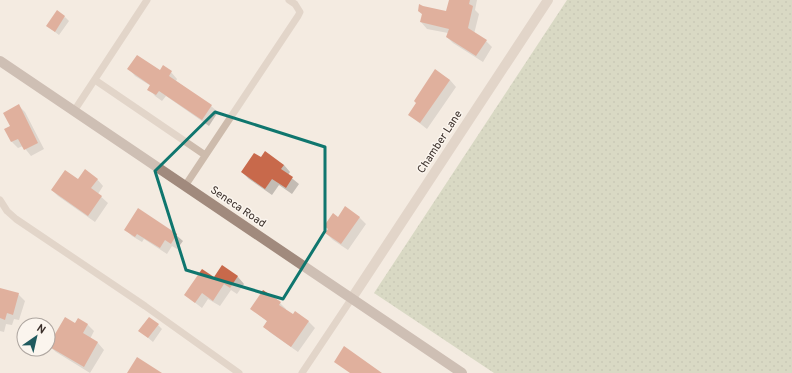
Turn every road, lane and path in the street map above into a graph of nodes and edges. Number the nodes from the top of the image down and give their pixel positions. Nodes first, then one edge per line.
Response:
1 (147, 0) edge
2 (289, 0) edge
3 (548, 0) edge
4 (0, 61) edge
5 (95, 80) junction
6 (74, 111) junction
7 (205, 155) junction
8 (185, 186) junction
9 (0, 200) edge
10 (352, 298) junction
11 (239, 373) edge
12 (302, 373) edge
13 (462, 373) edge

1 - 5 lane
2 - 7 lane
3 - 10 street, Chamber Lane
4 - 6 street, Seneca Road
5 - 6 lane
5 - 7 lane
6 - 8 street, Seneca Road
7 - 8 lane
8 - 10 street, Seneca Road
9 - 11 lane
10 - 12 lane
10 - 13 street, Seneca Road

